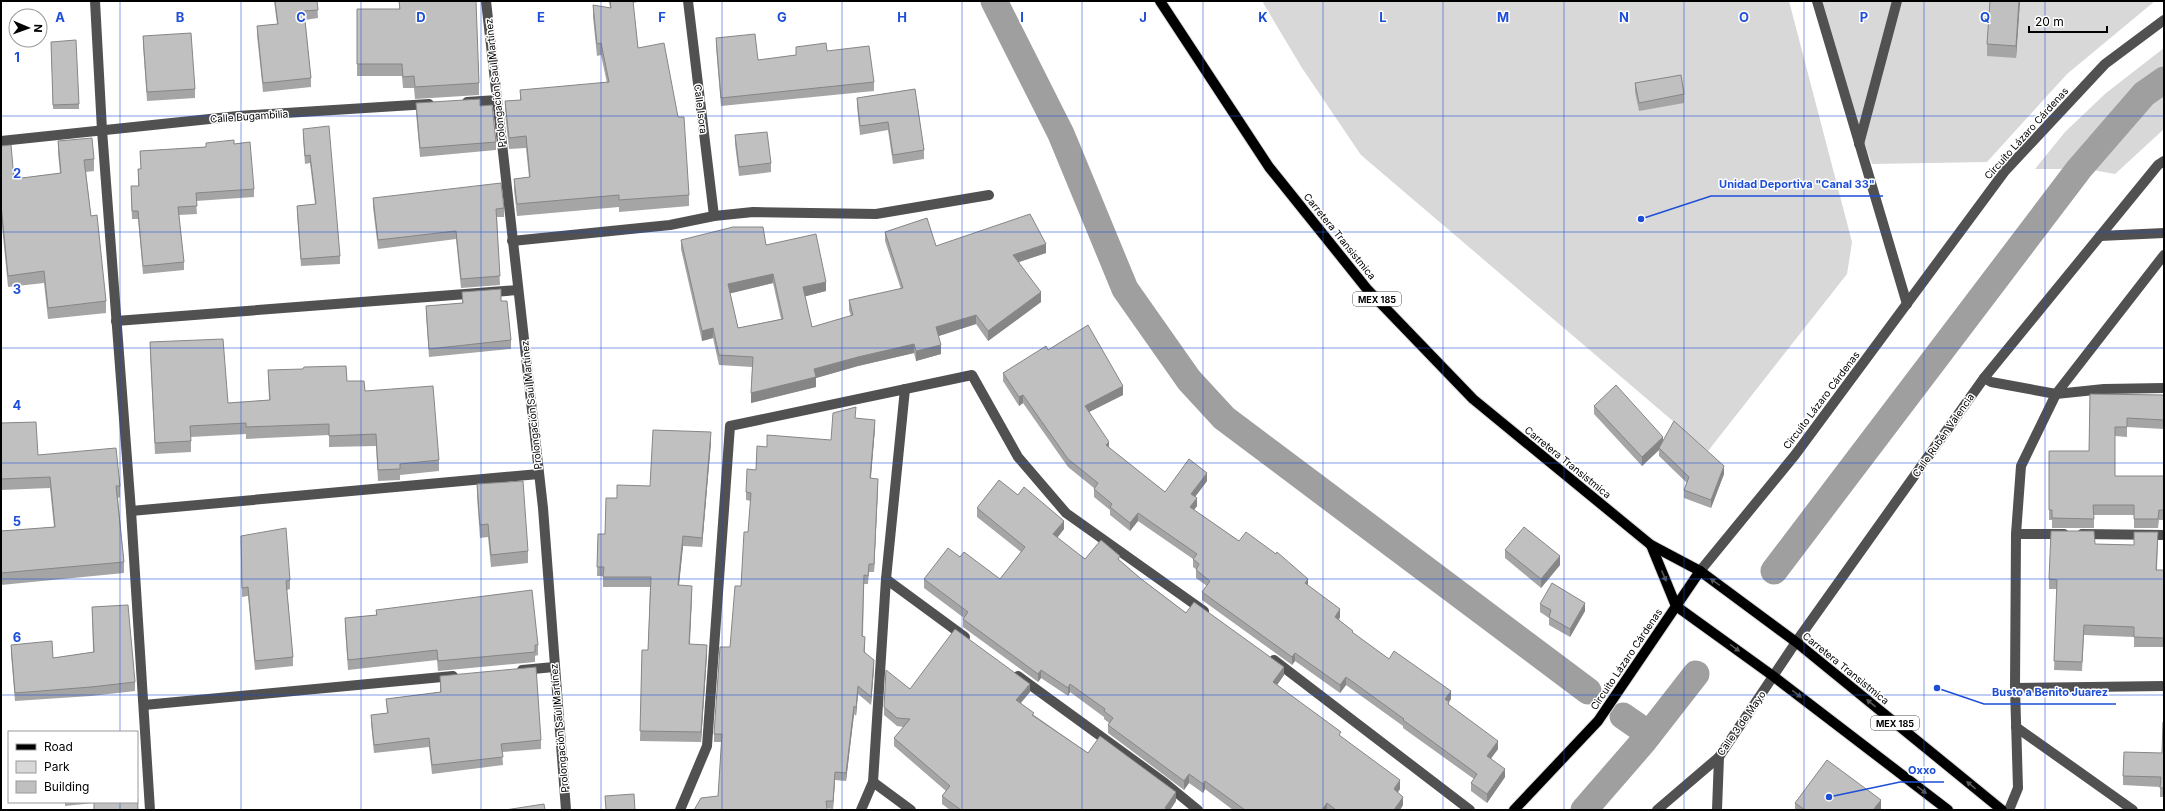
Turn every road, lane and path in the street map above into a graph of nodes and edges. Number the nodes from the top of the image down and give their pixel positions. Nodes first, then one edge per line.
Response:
1 (95, 1) edge
2 (486, 1) edge
3 (688, 1) edge
4 (1160, 1) edge
5 (1817, 1) edge
6 (1897, 1) edge
7 (2164, 20) edge
8 (497, 100) junction
9 (458, 103) edge
10 (442, 104) edge
11 (102, 130) junction
12 (1, 141) edge
13 (1859, 144) junction
14 (2164, 161) edge
15 (989, 195) dead end
16 (714, 216) junction
17 (2164, 233) edge
18 (2100, 236) junction
19 (512, 241) junction
20 (2164, 255) edge
21 (518, 290) junction
22 (1907, 304) junction
23 (116, 321) junction
24 (1984, 378) junction
25 (2164, 388) edge
26 (905, 389) junction
27 (2056, 394) junction
28 (539, 474) junction
29 (131, 511) junction
30 (2016, 534) junction
31 (2164, 535) edge
32 (1651, 545) junction
33 (1700, 571) junction
34 (886, 579) junction
35 (1676, 606) junction
36 (1215, 618) edge
37 (1796, 642) junction
38 (974, 644) edge
39 (1267, 654) edge
40 (554, 667) junction
41 (515, 670) edge
42 (1012, 671) edge
43 (1770, 673) junction
44 (460, 676) edge
45 (2164, 686) edge
46 (2015, 688) junction
47 (144, 705) junction
48 (2016, 727) junction
49 (1719, 757) junction
50 (873, 782) junction
51 (150, 810) edge
52 (566, 810) edge
53 (680, 810) edge
54 (861, 810) edge
55 (911, 810) edge
56 (1198, 810) edge
57 (1470, 810) edge
58 (1514, 810) edge
59 (1657, 810) edge
60 (1717, 810) edge
61 (1948, 810) edge
62 (2002, 810) edge
63 (2009, 810) edge
64 (2133, 810) edge

1 - 11 street
2 - 8 street, Prolongación Saúl Martínez
3 - 16 street, Calle Isora
4 - 32 main road, Carretera Transistmica / MEX 185
5 - 13 street
6 - 13 street
7 - 22 street, Circuito Lázaro Cárdenas
8 - 9 street
8 - 19 street, Prolongación Saúl Martínez
10 - 11 street, Calle Bugambilia
11 - 12 street, Calle Bugambilia
11 - 23 street
13 - 22 street
14 - 18 street, Calle Rubén Valencia
15 - 16 street
16 - 19 street
17 - 18 street
18 - 24 street, Calle Rubén Valencia
19 - 21 street, Prolongación Saúl Martínez
20 - 27 street
21 - 23 street
21 - 28 street, Prolongación Saúl Martínez
22 - 33 street, Circuito Lázaro Cárdenas
23 - 29 street
24 - 27 street
24 - 37 street, Calle Rubén Valencia
25 - 27 street
26 - 34 street
26 - 36 street
26 - 53 street
27 - 30 street
28 - 29 street
28 - 40 street, Prolongación Saúl Martínez
29 - 47 street
30 - 31 street
30 - 46 street
32 - 33 main road, MEX 185
32 -> 35 main road, MEX 185
33 - 35 main road, Circuito Lázaro Cárdenas
37 -> 33 main road, Carretera Transistmica / MEX 185
34 - 38 street
34 - 50 street
35 -> 43 main road
35 - 58 main road, Circuito Lázaro Cárdenas
37 - 43 street, Calle 3 de Mayo
62 -> 37 main road, Carretera Transistmica / MEX 185
39 - 57 street
40 - 41 street
40 - 52 street, Prolongación Saúl Martínez
42 - 56 street
43 - 49 street, Calle 3 de Mayo
43 -> 61 main road
44 - 47 street
45 - 46 street
46 - 48 street
47 - 51 street
48 - 63 street
48 - 64 street
49 - 59 street, Calle 3 de Mayo
49 - 60 street
50 - 54 street
50 - 55 street

